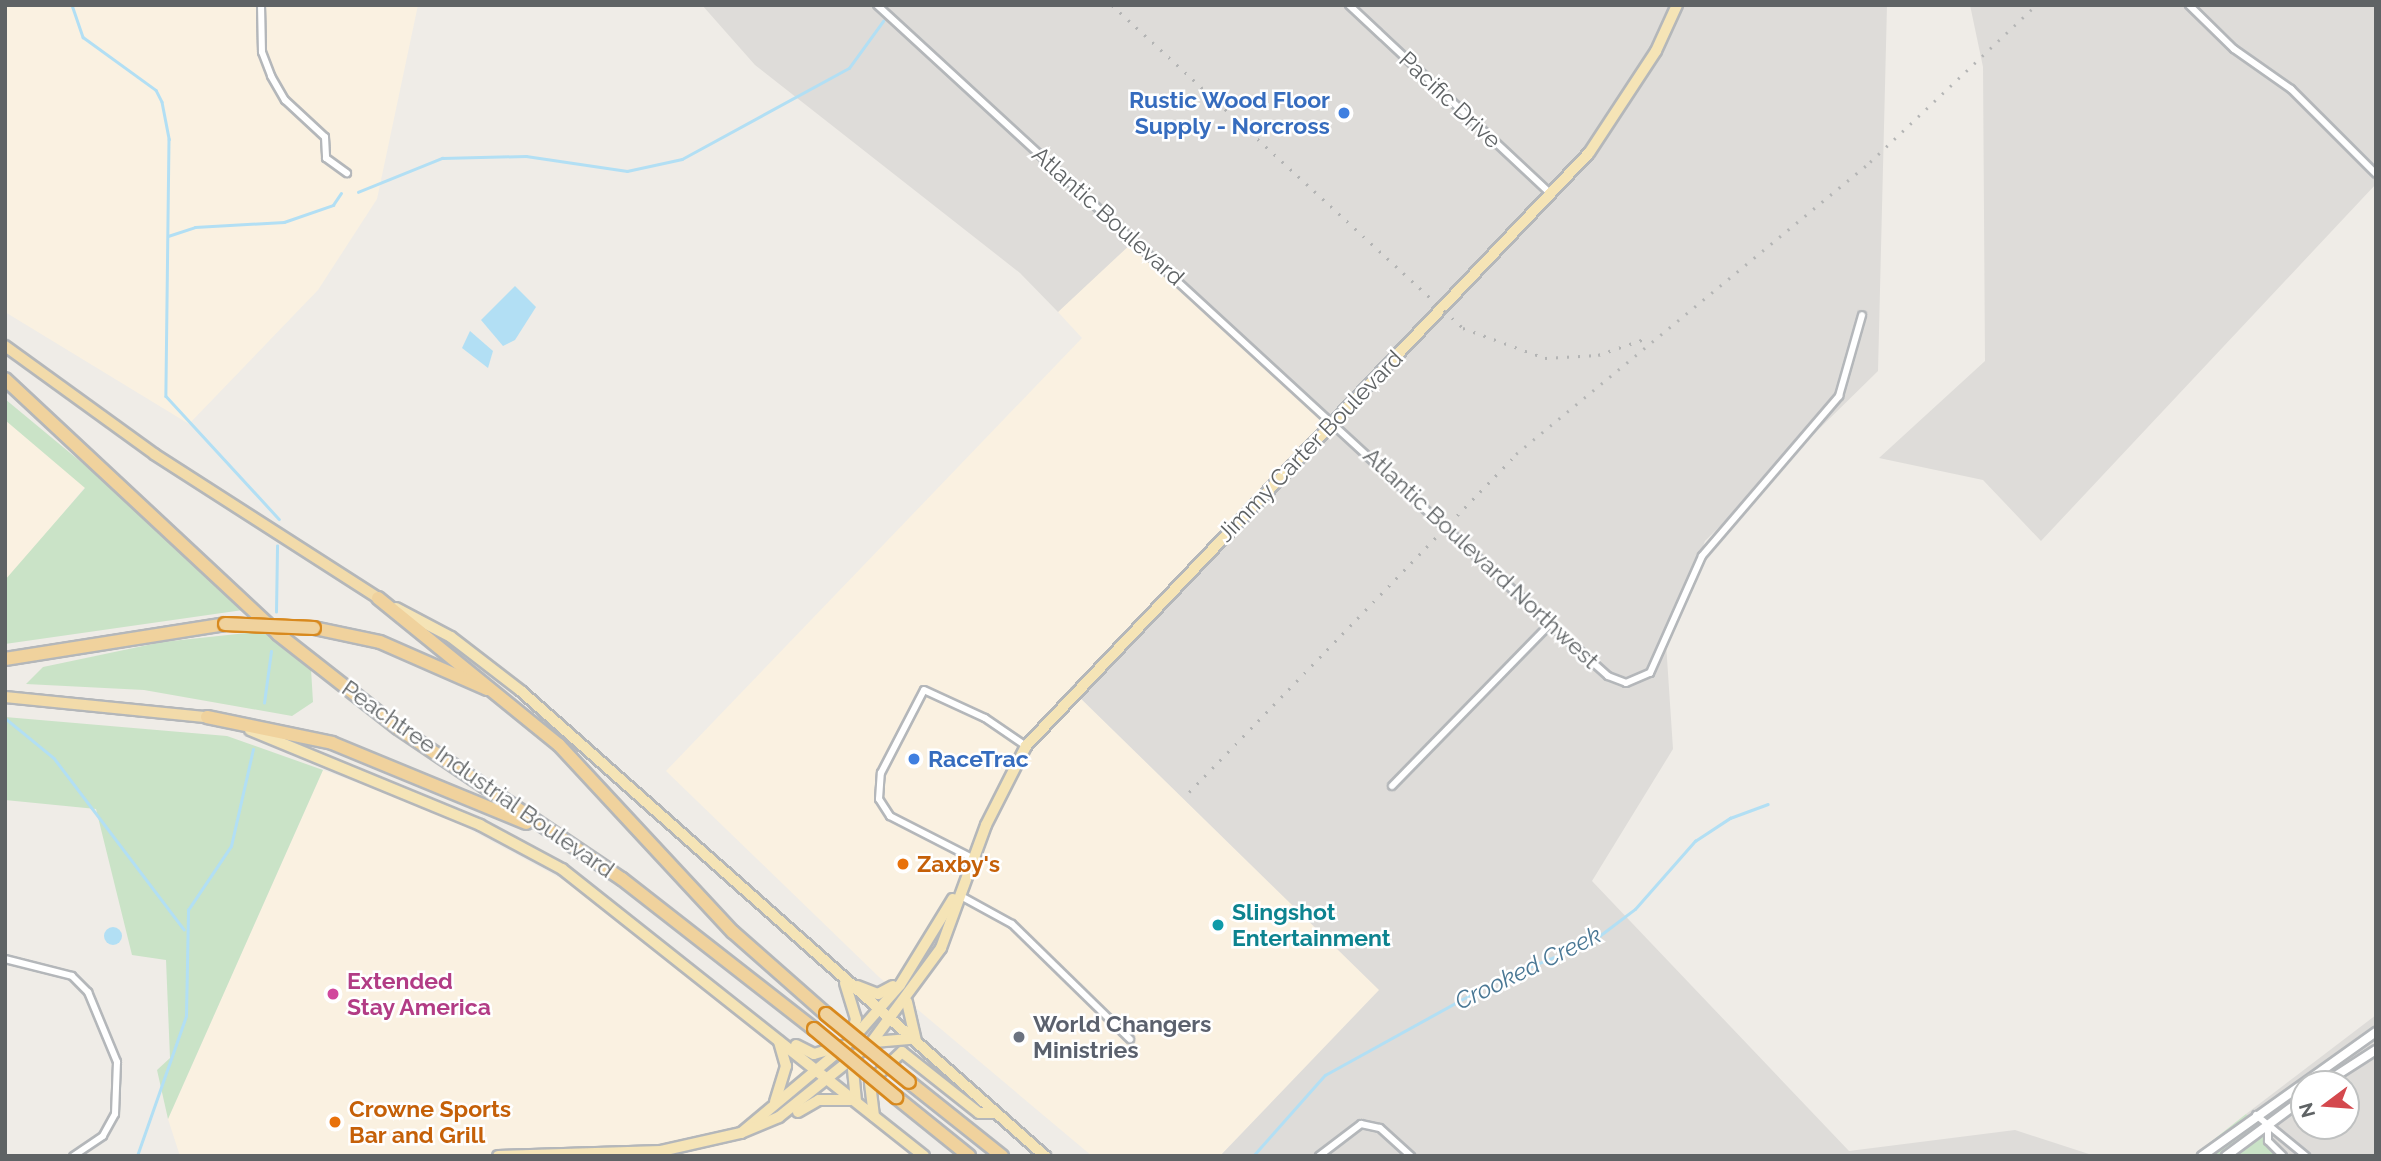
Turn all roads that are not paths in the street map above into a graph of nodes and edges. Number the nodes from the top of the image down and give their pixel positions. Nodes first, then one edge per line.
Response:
1 (261, 5) edge
2 (877, 5) edge
3 (1349, 5) edge
4 (1677, 5) edge
5 (2189, 5) edge
6 (347, 173) dead end
7 (2376, 174) edge
8 (1552, 196) junction
9 (1862, 315) dead end
10 (5, 346) edge
11 (5, 379) edge
12 (1333, 420) junction
13 (378, 598) junction
14 (1550, 624) junction
15 (5, 659) edge
16 (500, 696) junction
17 (5, 697) edge
18 (207, 717) junction
19 (1026, 746) junction
20 (1392, 786) dead end
21 (564, 841) junction
22 (972, 858) junction
23 (957, 894) junction
24 (935, 923) junction
25 (5, 959) edge
26 (695, 969) junction
27 (843, 978) junction
28 (908, 1002) junction
29 (878, 1010) junction
30 (893, 1018) junction
31 (2376, 1032) edge
32 (778, 1039) junction
33 (1130, 1039) dead end
34 (915, 1042) junction
35 (853, 1044) junction
36 (871, 1044) junction
37 (2376, 1050) edge
38 (2345, 1070) edge
39 (824, 1076) junction
40 (855, 1102) junction
41 (775, 1104) junction
42 (2290, 1109) edge
43 (994, 1113) junction
44 (2256, 1115) junction
45 (874, 1116) junction
46 (2267, 1127) junction
47 (741, 1133) junction
48 (687, 1151) edge
49 (73, 1156) edge
50 (498, 1156) edge
51 (925, 1156) edge
52 (969, 1156) edge
53 (1002, 1156) edge
54 (1045, 1156) edge
55 (1320, 1156) edge
56 (1411, 1156) edge
57 (2202, 1156) edge
58 (2226, 1156) edge
59 (2283, 1156) edge
60 (2306, 1156) edge

1 - 6 street
2 - 12 street, Atlantic Boulevard
3 - 8 street, Pacific Drive
4 - 8 main road, Jimmy Carter Boulevard
5 - 7 street
8 - 12 main road, Jimmy Carter Boulevard
9 - 14 street, Atlantic Boulevard Northwest
10 - 13 highway
11 - 21 highway, Peachtree Industrial Boulevard
12 - 14 street, Atlantic Boulevard Northwest
12 - 19 main road, Jimmy Carter Boulevard
13 - 16 highway
13 - 27 main road
14 - 20 street
15 - 16 highway, bridge
16 - 53 highway, bridge
17 - 18 highway
18 - 21 highway
18 - 26 main road
19 - 22 main road, Jimmy Carter Boulevard
19 - 22 street
21 - 52 highway, Peachtree Industrial Boulevard, bridge
22 - 23 main road, Jimmy Carter Boulevard
23 - 24 main road, Jimmy Carter Boulevard
23 - 28 main road, Jimmy Carter Boulevard
23 - 33 street
24 - 27 main road
24 - 29 main road, Jimmy Carter Boulevard
25 - 49 street
26 - 32 main road
26 - 35 main road
27 - 29 main road
27 - 35 main road
28 - 30 main road, Jimmy Carter Boulevard
28 - 34 main road
29 - 30 main road
29 - 35 main road, Jimmy Carter Boulevard
30 - 34 main road
30 - 35 main road
30 - 36 main road, Jimmy Carter Boulevard
31 - 44 street
32 - 39 main road
32 - 41 main road
34 - 36 main road
34 - 43 main road
35 - 36 main road
35 - 39 main road, Jimmy Carter Boulevard
35 - 39 main road, Jimmy Carter Boulevard
35 - 39 main road
35 - 40 main road
37 - 38 street
39 - 40 main road
39 - 41 main road, Jimmy Carter Boulevard
39 - 47 main road, Jimmy Carter Boulevard
40 - 45 main road
40 - 47 main road
41 - 47 main road, Jimmy Carter Boulevard
42 - 46 street
43 - 45 main road
43 - 54 main road
44 - 46 street
44 - 57 street
45 - 51 main road
46 - 58 street
46 - 59 street
46 - 60 street
47 - 48 main road, Jimmy Carter Boulevard
48 - 50 main road, Jimmy Carter Boulevard
55 - 56 street

